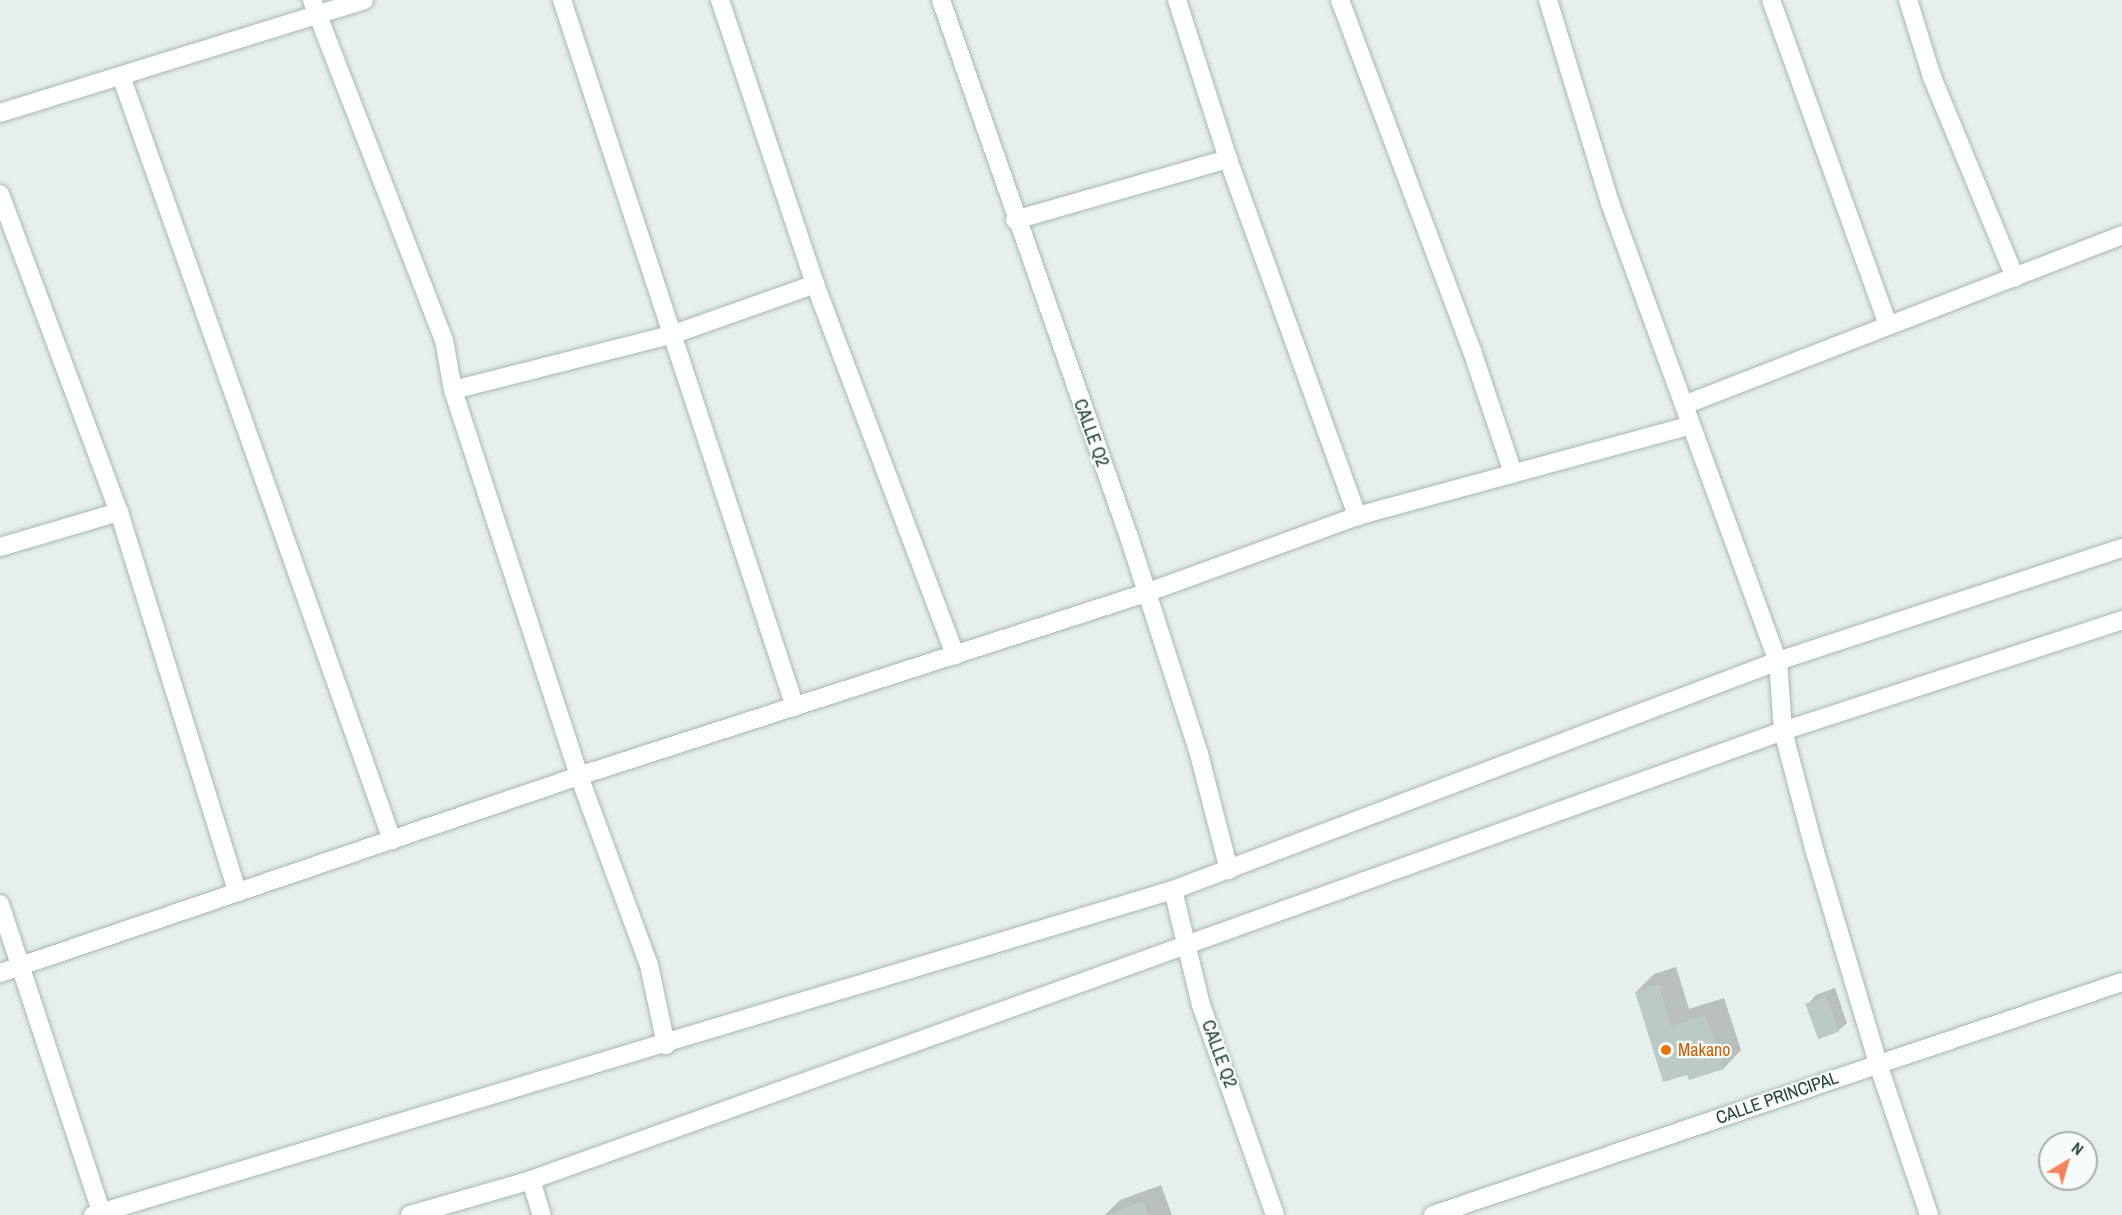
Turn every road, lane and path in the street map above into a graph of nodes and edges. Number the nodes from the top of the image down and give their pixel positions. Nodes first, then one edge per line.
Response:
1 (364, 0) edge
2 (562, 0) edge
3 (720, 0) edge
4 (941, 0) edge
5 (1177, 0) edge
6 (1340, 0) edge
7 (1548, 0) edge
8 (1771, 0) edge
9 (1908, 0) edge
10 (315, 8) edge
11 (121, 76) junction
12 (0, 113) edge
13 (1228, 159) junction
14 (0, 194) edge
15 (1015, 220) junction
16 (2122, 235) edge
17 (2015, 277) junction
18 (815, 284) junction
19 (1888, 325) junction
20 (674, 334) junction
21 (453, 390) junction
22 (1684, 405) junction
23 (1691, 425) junction
24 (1513, 474) junction
25 (119, 512) junction
26 (1357, 516) junction
27 (0, 547) edge
28 (2122, 548) edge
29 (1146, 593) junction
30 (2122, 620) edge
31 (954, 655) junction
32 (1778, 661) junction
33 (795, 707) junction
34 (1783, 731) junction
35 (579, 777) junction
36 (392, 840) junction
37 (1229, 870) junction
38 (1173, 890) junction
39 (237, 892) junction
40 (0, 904) edge
41 (1187, 943) junction
42 (21, 966) junction
43 (0, 973) edge
44 (2122, 982) edge
45 (666, 1045) junction
46 (1878, 1064) junction
47 (531, 1180) junction
48 (97, 1213) edge
49 (410, 1215) edge
50 (542, 1215) edge
51 (1275, 1215) edge
52 (1433, 1215) edge
53 (1929, 1215) edge

1 - 10 street
2 - 20 street
3 - 18 street
4 - 15 street, CALLE Q2
5 - 13 street
6 - 24 street
7 - 22 street
8 - 19 street
9 - 17 street
10 - 11 street
10 - 21 street
11 - 12 street
11 - 36 street
13 - 15 street
13 - 26 street
14 - 25 street
15 - 29 street, CALLE Q2
16 - 17 street
17 - 19 street
18 - 20 street
18 - 31 street
19 - 22 street
20 - 21 street
20 - 33 street
21 - 35 street
22 - 23 street
23 - 24 street
23 - 32 street
24 - 26 street
25 - 27 street
25 - 39 street
26 - 29 street
28 - 32 street
29 - 31 street
29 - 37 street, CALLE Q2
30 - 34 street
31 - 33 street
32 - 34 street
32 - 37 street
33 - 35 street
34 - 41 street
34 - 46 street
35 - 36 street
35 - 45 street
36 - 39 street
37 - 38 street
38 - 41 street, CALLE Q2
38 - 45 street
39 - 42 street
40 - 42 street
41 - 47 street
41 - 51 street, CALLE Q2
42 - 43 street
42 - 48 street
44 - 46 street, CALLE PRINCIPAL
45 - 48 street
46 - 52 street, CALLE PRINCIPAL
46 - 53 street
47 - 49 street
47 - 50 street

